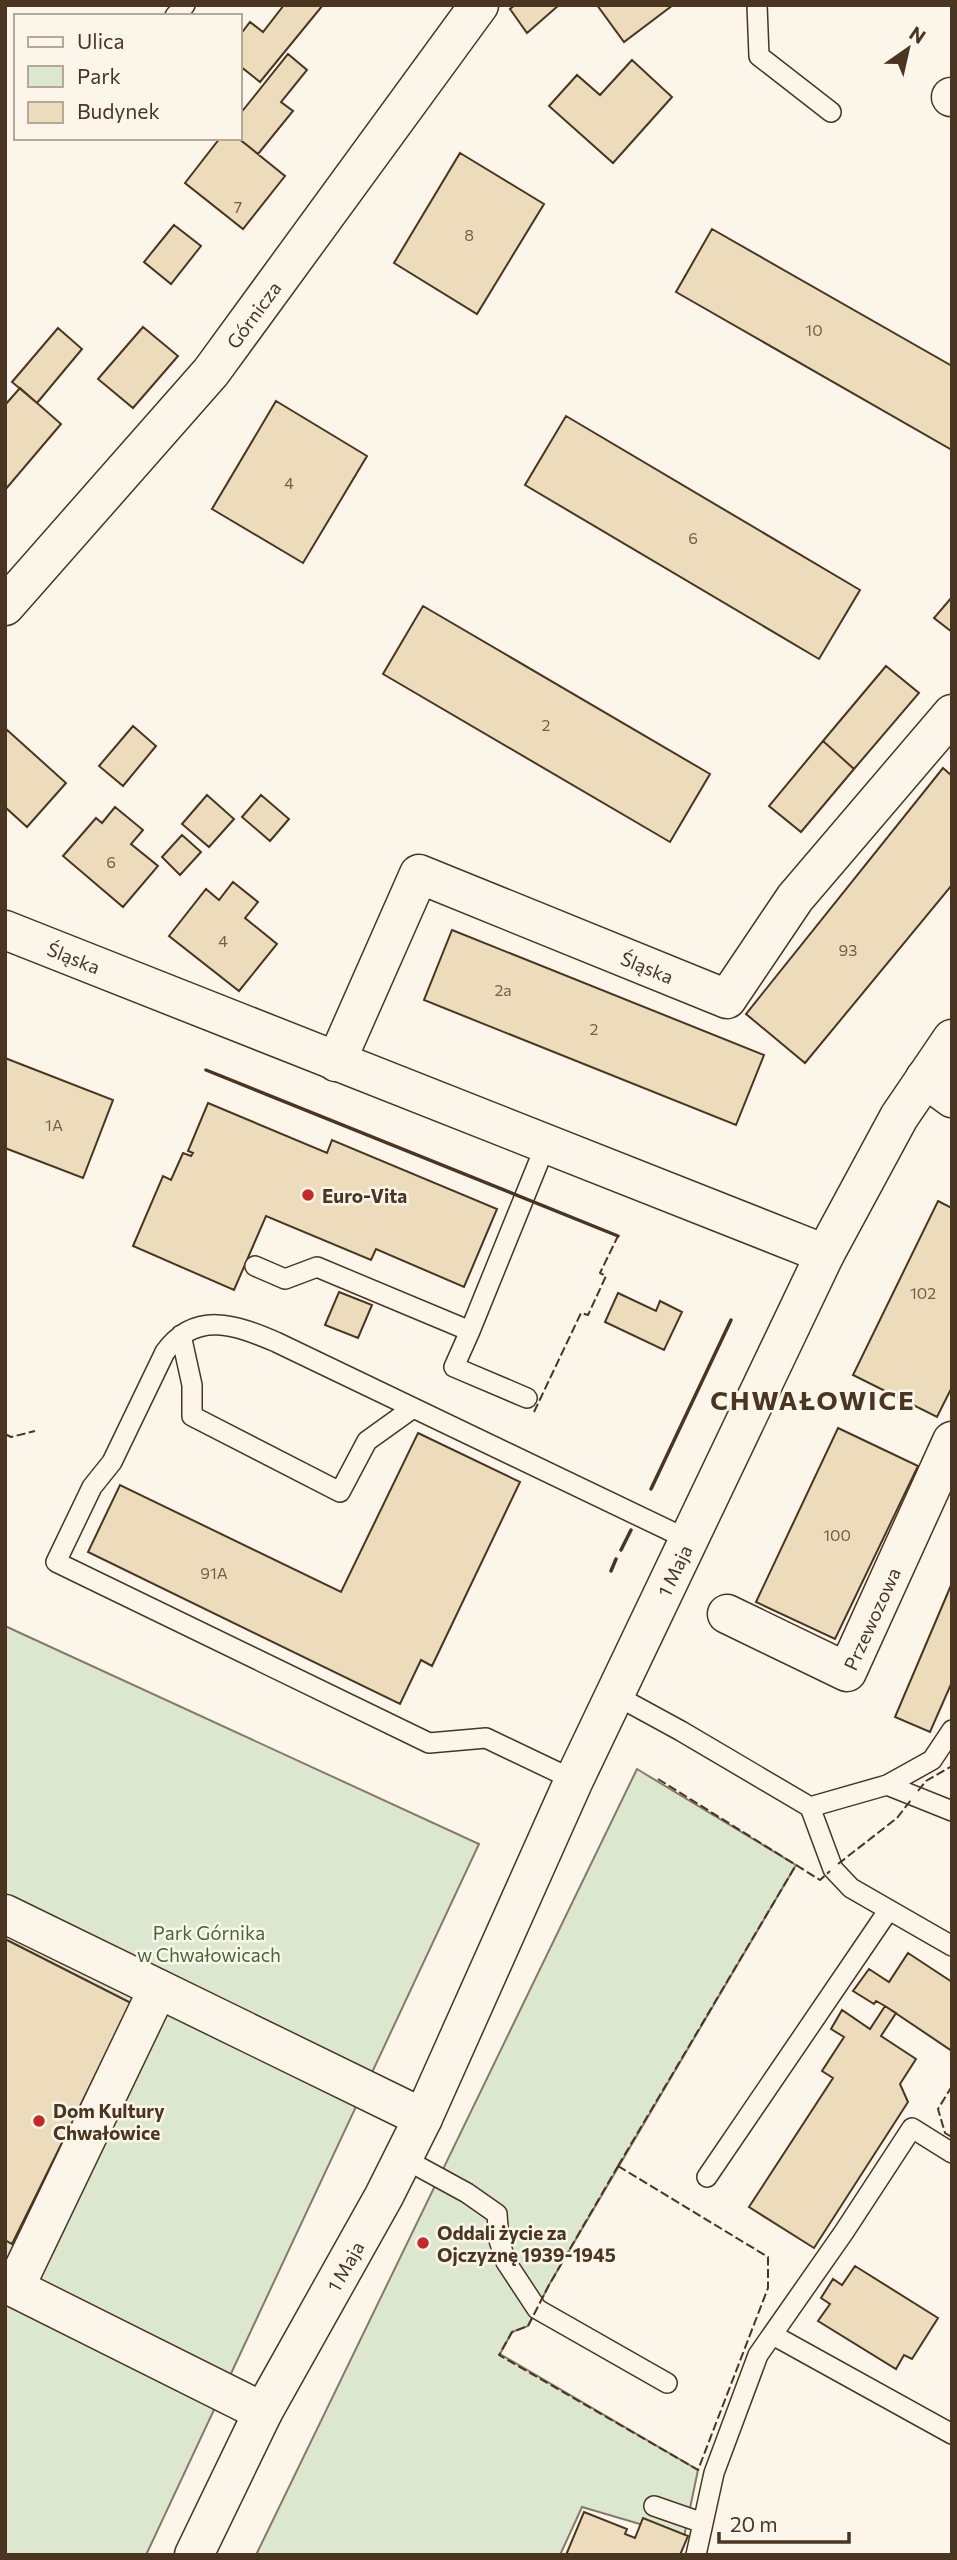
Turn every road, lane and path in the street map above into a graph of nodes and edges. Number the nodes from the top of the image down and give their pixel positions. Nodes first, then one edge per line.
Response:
1 (479, 5) edge
2 (757, 5) edge
3 (831, 112) dead end
4 (5, 606) edge
5 (952, 715) edge
6 (5, 930) edge
7 (952, 1039) edge
8 (337, 1062) junction
9 (938, 1088) edge
10 (546, 1144) junction
11 (825, 1254) junction
12 (255, 1266) dead end
13 (470, 1331) junction
14 (181, 1335) junction
15 (527, 1398) dead end
16 (413, 1408) junction
17 (952, 1441) edge
18 (689, 1540) junction
19 (727, 1614) dead end
20 (615, 1695) junction
21 (952, 1731) edge
22 (574, 1780) junction
23 (887, 1785) junction
24 (810, 1807) junction
25 (952, 1811) edge
26 (888, 1911) junction
27 (5, 1914) edge
28 (952, 1946) edge
29 (158, 1989) junction
30 (423, 2118) junction
31 (952, 2153) edge
32 (403, 2158) junction
33 (707, 2177) dead end
34 (10, 2285) edge
35 (774, 2335) junction
36 (667, 2383) dead end
37 (263, 2412) junction
38 (952, 2434) edge
39 (654, 2506) dead end
40 (703, 2523) junction
41 (194, 2555) edge
42 (696, 2555) edge

1 - 4 street, Górnicza
2 - 3 lane
5 - 8 street, Śląska
6 - 8 street, Śląska
7 - 9 street, 1 Maja
8 - 10 street, Śląska
9 - 11 street, 1 Maja
10 - 11 street, Śląska
10 - 13 lane
11 - 18 street, 1 Maja
12 - 13 lane
13 - 15 lane
14 - 16 lane
14 - 16 lane
14 - 22 lane
16 - 18 lane
17 - 19 street, Przewozowa
18 - 20 street, 1 Maja
20 - 22 street, 1 Maja
20 - 24 lane
21 - 23 lane
22 - 30 street, 1 Maja
23 - 24 lane
23 - 25 lane
24 - 26 lane
26 - 28 lane
26 - 33 lane
27 - 29 street
29 - 30 street
29 - 34 street
30 - 32 street, 1 Maja
31 - 35 lane
32 - 36 lane
32 - 37 street, 1 Maja
34 - 37 street
35 - 38 lane
35 - 40 lane
37 - 41 street, 1 Maja
39 - 40 lane
40 - 42 lane

